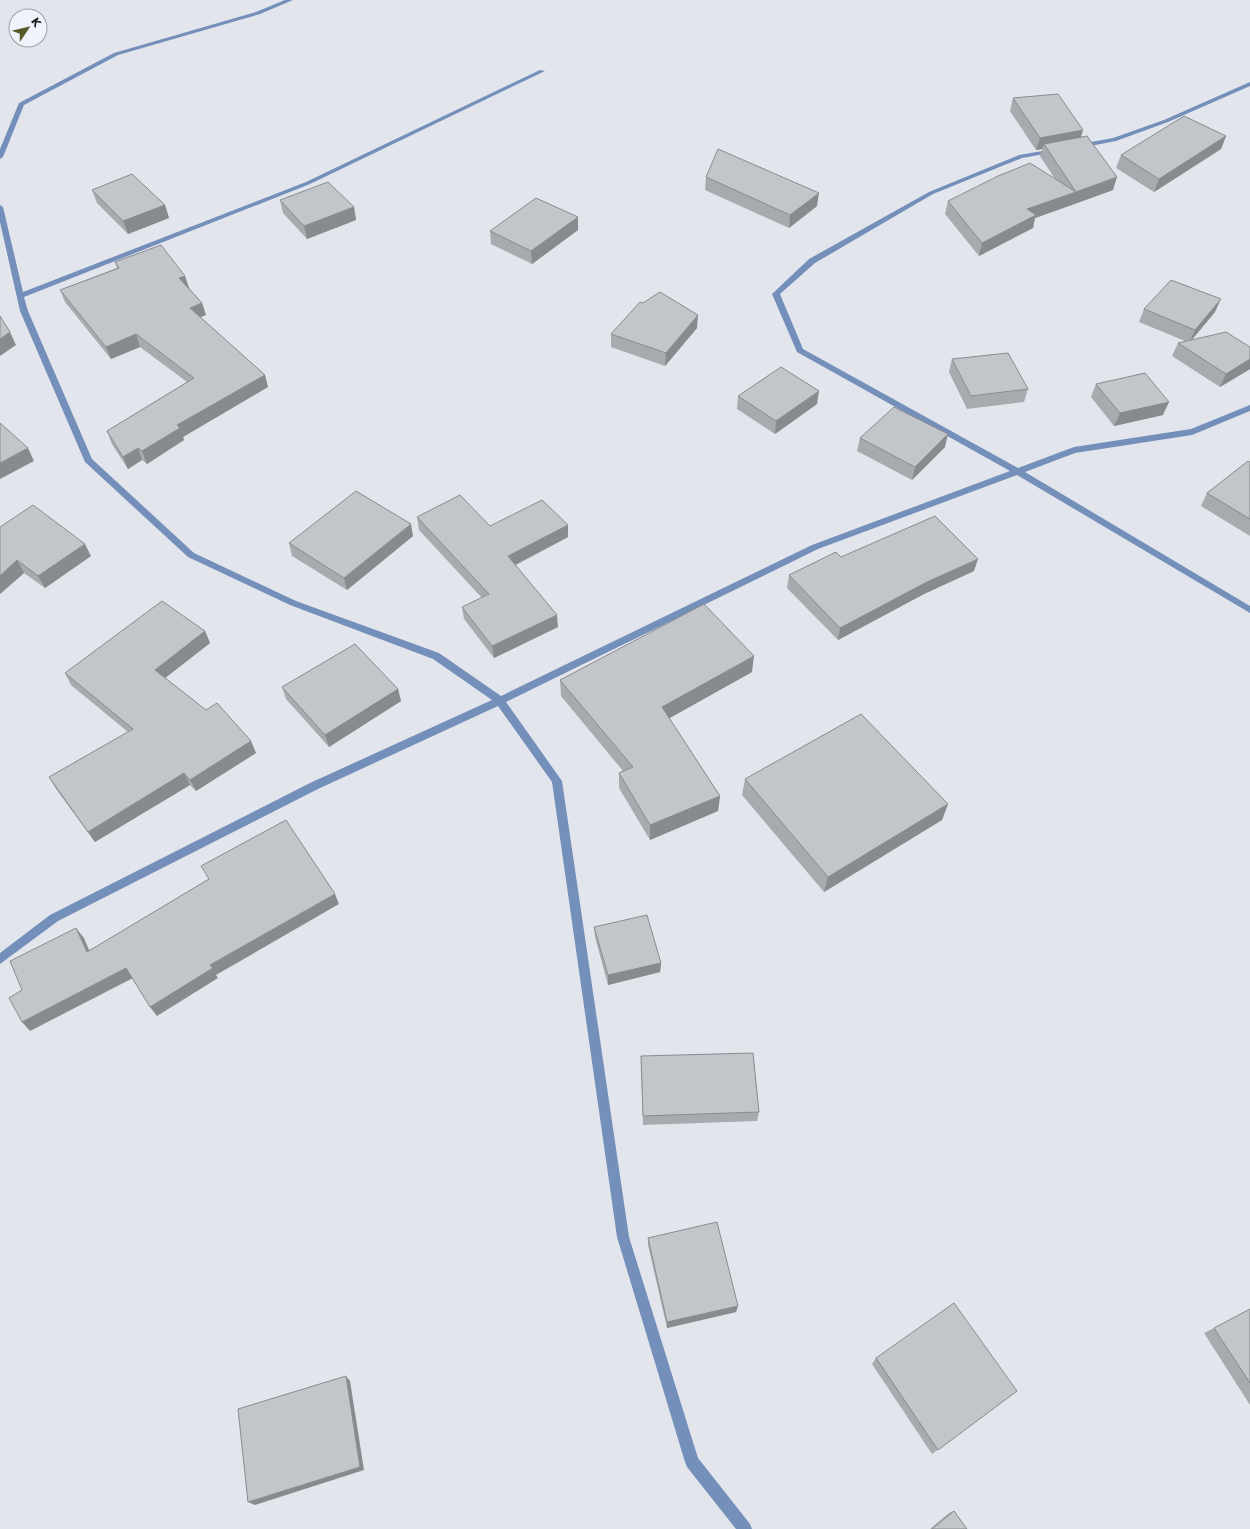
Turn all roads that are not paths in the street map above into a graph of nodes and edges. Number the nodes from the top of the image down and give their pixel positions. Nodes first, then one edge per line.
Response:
1 (290, 0) edge
2 (542, 71) dead end
3 (1250, 84) edge
4 (1076, 147) edge
5 (1060, 150) edge
6 (0, 157) edge
7 (0, 207) edge
8 (20, 296) junction
9 (1250, 408) edge
10 (1017, 471) junction
11 (1250, 610) edge
12 (500, 701) junction
13 (0, 959) edge
14 (745, 1529) edge

1 - 6 street
2 - 8 street
3 - 4 street
5 - 10 street
7 - 8 street
8 - 12 street
9 - 10 street
10 - 11 street
10 - 12 street
12 - 13 street
12 - 14 street

